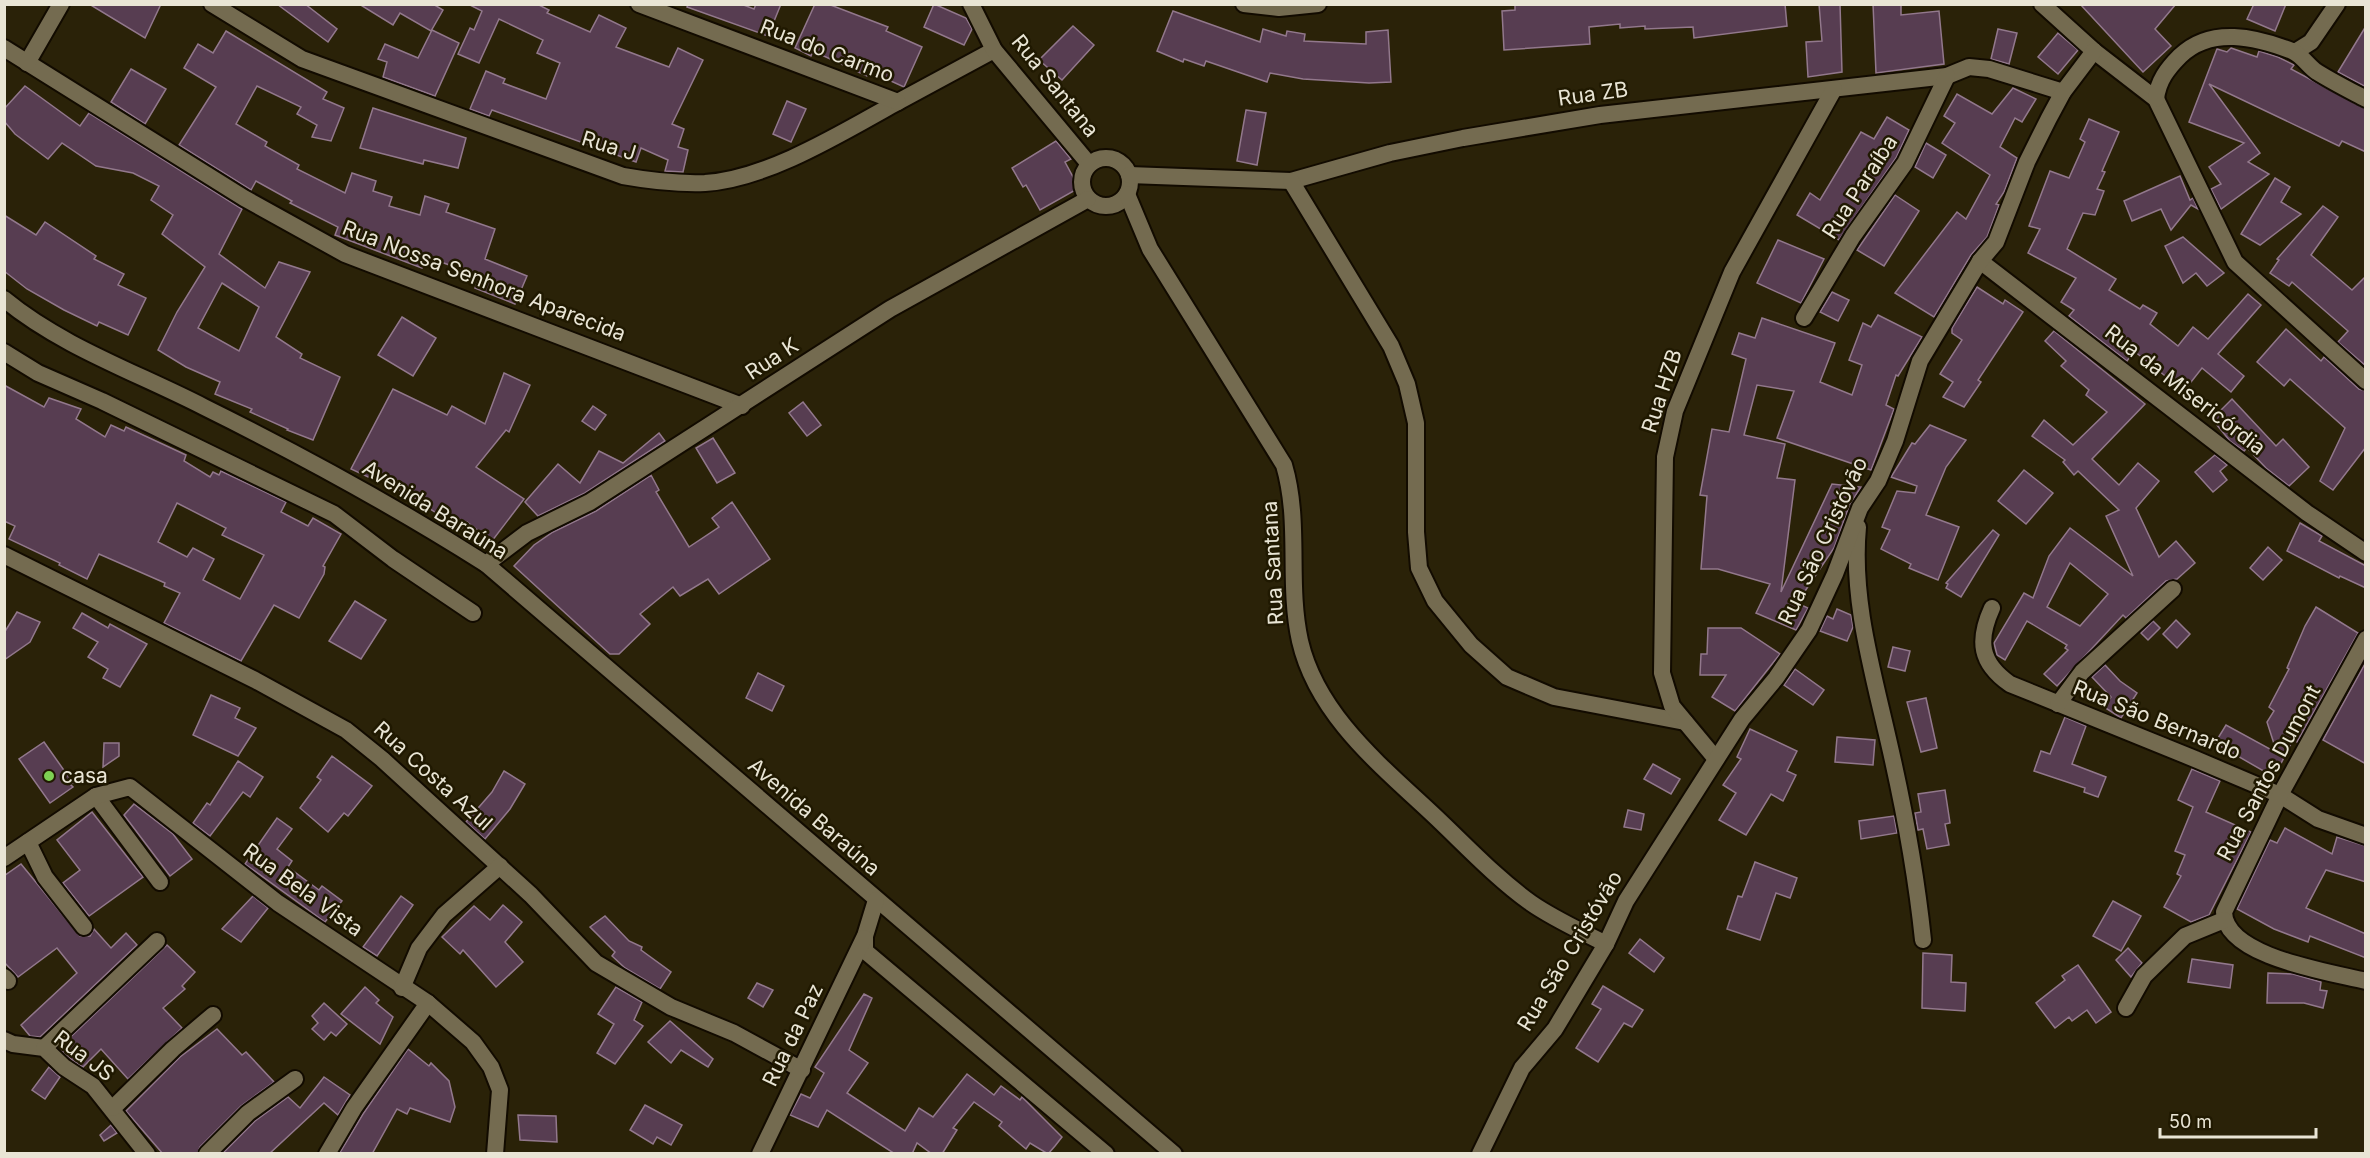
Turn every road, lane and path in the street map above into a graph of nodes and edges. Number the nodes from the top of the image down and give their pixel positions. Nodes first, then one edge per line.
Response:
1 (61, 4) edge
2 (213, 4) edge
3 (639, 4) edge
4 (971, 4) edge
5 (1318, 4) edge
6 (2042, 4) edge
7 (2337, 4) edge
8 (1247, 5) edge
9 (4, 48) edge
10 (994, 50) junction
11 (2094, 51) junction
12 (2295, 52) junction
13 (27, 63) junction
14 (1947, 76) junction
15 (1834, 89) junction
16 (2063, 92) junction
17 (2156, 99) junction
18 (2366, 99) edge
19 (898, 102) junction
20 (1089, 164) junction
21 (1129, 175) junction
22 (1291, 181) junction
23 (1127, 194) junction
24 (1088, 200) junction
25 (1980, 261) junction
26 (4, 299) edge
27 (1804, 318) dead end
28 (4, 352) edge
29 (2366, 381) edge
30 (742, 406) junction
31 (1860, 508) junction
32 (2366, 553) edge
33 (8, 563) edge
34 (486, 564) junction
35 (2173, 589) dead end
36 (1992, 608) dead end
37 (473, 613) dead end
38 (2366, 639) edge
39 (2058, 704) junction
40 (1685, 723) junction
41 (1716, 759) junction
42 (2280, 795) junction
43 (96, 796) junction
44 (2366, 836) edge
45 (28, 842) junction
46 (4, 858) edge
47 (500, 866) junction
48 (160, 882) dead end
49 (876, 900) junction
50 (2228, 924) junction
51 (84, 927) dead end
52 (865, 936) junction
53 (1923, 940) dead end
54 (157, 941) dead end
55 (1606, 944) junction
56 (2366, 981) edge
57 (402, 988) junction
58 (428, 1003) junction
59 (2126, 1008) dead end
60 (213, 1015) dead end
61 (4, 1040) edge
62 (44, 1048) junction
63 (802, 1070) junction
64 (295, 1079) dead end
65 (113, 1108) junction
66 (1088, 1148) edge
67 (147, 1154) edge
68 (207, 1154) edge
69 (327, 1154) edge
70 (495, 1154) edge
71 (760, 1154) edge
72 (1106, 1154) edge
73 (1174, 1154) edge
74 (1479, 1154) edge

1 - 13 street
2 - 19 street, Rua J
3 - 19 street, Rua do Carmo
4 - 10 street, Rua Santana
5 - 8 street
6 - 11 street
7 - 12 street
9 - 13 street, Rua Nossa Senhora Aparecida
10 - 19 street, Rua J
10 - 20 street, Rua Santana
11 - 16 street, Rua São Cristóvão
11 - 17 street
12 - 17 street
12 - 18 street
13 - 30 street, Rua Nossa Senhora Aparecida
14 - 15 street, Rua ZB
14 - 16 street, Rua ZB
14 - 27 street, Rua Paraíba
15 - 22 street, Rua ZB
15 - 40 street, Rua HZB
16 - 25 street, Rua São Cristóvão
17 - 29 street
20 - 21 street
20 - 24 street
21 - 22 street, Rua ZB
21 - 23 street
22 - 40 street
23 - 24 street
23 - 55 street, Rua Santana
24 - 30 street, Rua K
25 - 31 street, Rua São Cristóvão
25 - 32 street, Rua da Misericórdia
26 - 34 street, Avenida Baraúna
28 - 37 street
30 - 34 street, Rua K
31 - 41 street, Rua São Cristóvão
31 - 53 street
33 - 47 street, Rua Costa Azul
34 - 49 street, Avenida Baraúna
35 - 39 street
36 - 39 street, Rua São Bernardo
38 - 42 street, Rua Santos Dumont
39 - 42 street, Rua São Bernardo
40 - 41 street, Rua HZB
41 - 55 street, Rua São Cristóvão
42 - 44 street, Rua São Bernardo
42 - 50 street, Rua Santos Dumont
43 - 45 street, Rua Bela Vista
43 - 48 street
43 - 57 street, Rua Bela Vista
45 - 46 street, Rua Bela Vista
45 - 51 street
47 - 57 street
47 - 63 street, Rua Costa Azul
49 - 52 street, Avenida Baraúna
49 - 73 street, Avenida Baraúna
50 - 56 street
50 - 59 street
52 - 63 street, Rua da Paz
52 - 66 street
54 - 62 street
55 - 74 street, Rua São Cristóvão
57 - 58 street, Rua Bela Vista
58 - 69 street
58 - 70 street, Rua Bela Vista
60 - 65 street
61 - 62 street, Rua JS
62 - 65 street, Rua JS
63 - 71 street, Rua da Paz
64 - 68 street
65 - 67 street, Rua JS
66 - 72 street

